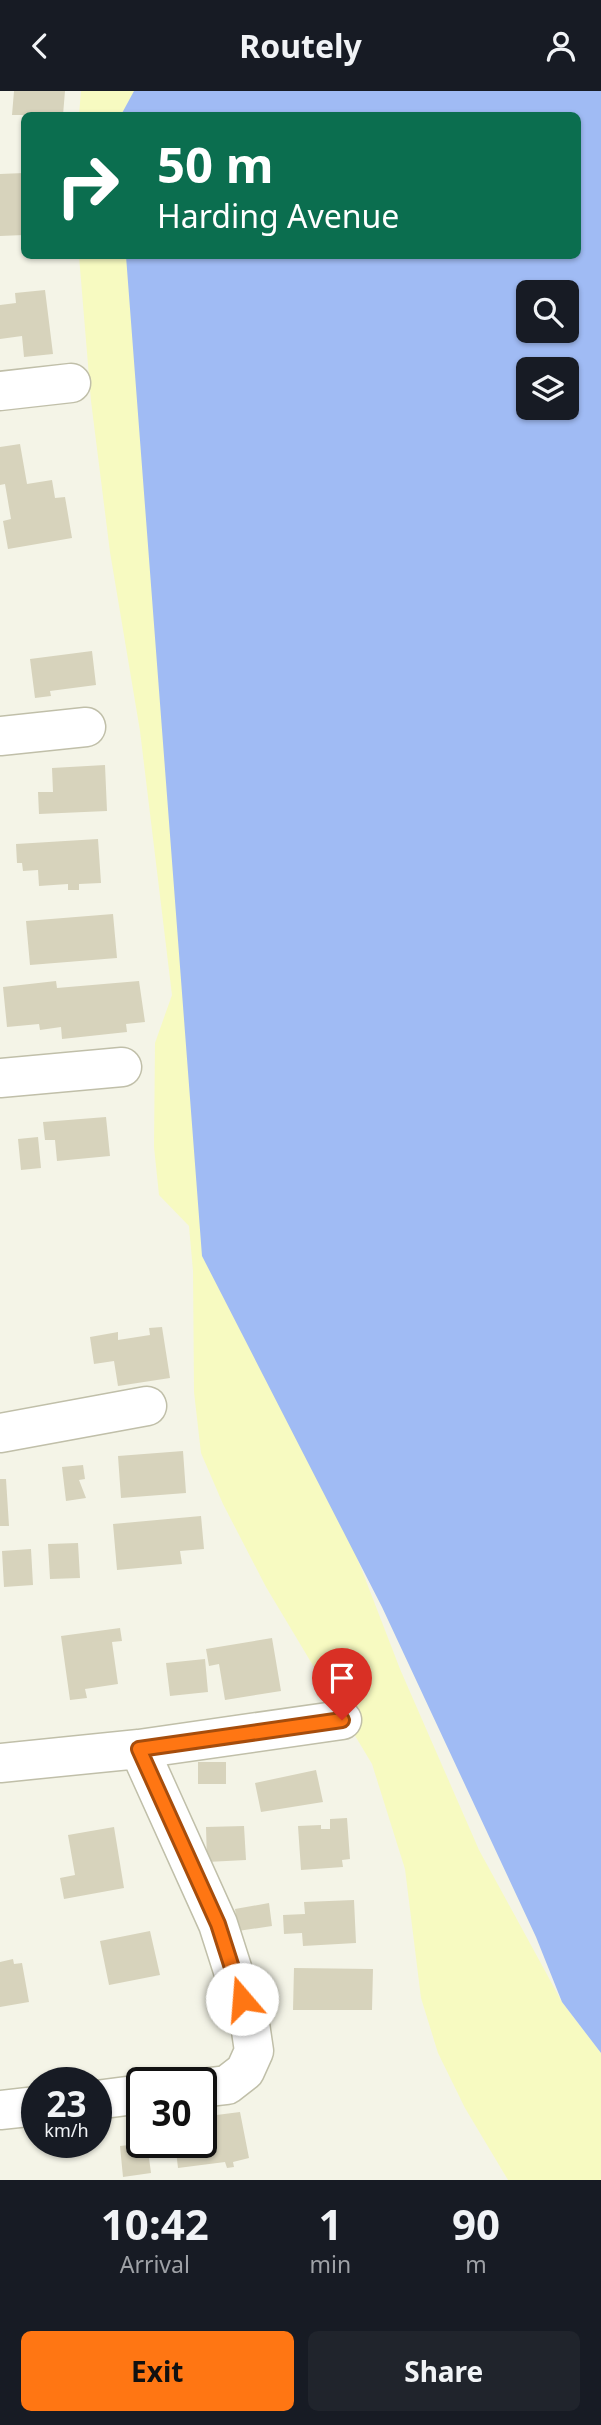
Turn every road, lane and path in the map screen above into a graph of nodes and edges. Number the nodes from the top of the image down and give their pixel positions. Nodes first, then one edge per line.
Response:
1 (71, 383) dead end
2 (0, 391) edge
3 (86, 727) dead end
4 (0, 736) edge
5 (122, 1067) dead end
6 (0, 1078) edge
7 (147, 1406) dead end
8 (0, 1433) edge
9 (342, 1720) dead end
10 (139, 1749) junction
11 (0, 1763) edge
12 (217, 2086) edge
13 (21, 2108) edge
14 (0, 2110) edge

1 - 2 street
3 - 4 street
5 - 6 street
7 - 8 street
9 - 10 street
10 - 11 street
10 - 12 street
13 - 14 street

